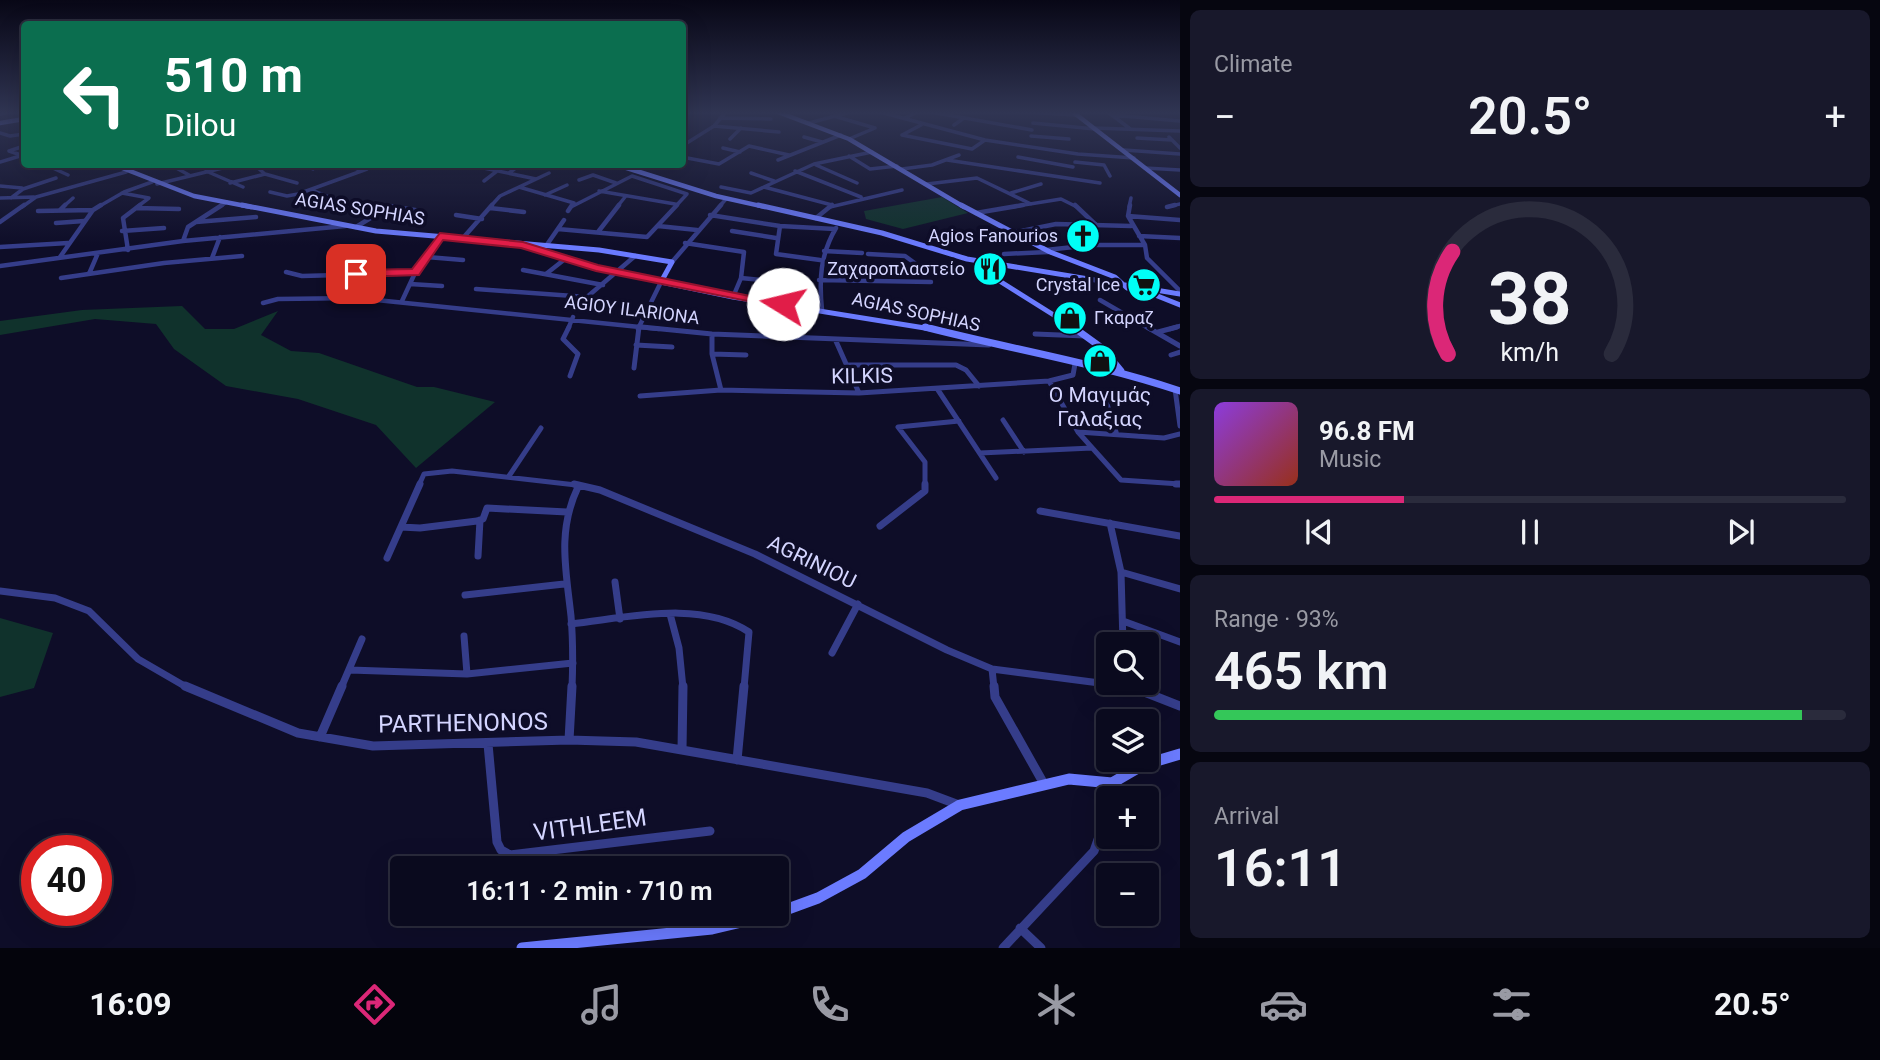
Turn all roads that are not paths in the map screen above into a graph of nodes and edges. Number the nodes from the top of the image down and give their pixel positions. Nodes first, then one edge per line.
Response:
1 (733, 156) edge
2 (786, 156) edge
3 (848, 156) edge
4 (849, 156) edge
5 (879, 156) edge
6 (955, 156) edge
7 (1078, 156) edge
8 (1095, 156) edge
9 (1131, 156) edge
10 (21, 157) edge
11 (1018, 157) dead end
12 (686, 158) edge
13 (1134, 159) junction
14 (778, 160) dead end
15 (947, 160) junction
16 (0, 162) edge
17 (814, 164) junction
18 (1074, 165) junction
19 (53, 168) edge
20 (119, 168) edge
21 (177, 168) edge
22 (218, 168) edge
23 (260, 168) edge
24 (358, 168) edge
25 (484, 168) edge
26 (516, 168) edge
27 (626, 168) edge
28 (641, 168) edge
29 (899, 168) junction
30 (1145, 168) junction
31 (1180, 170) edge
32 (206, 171) junction
33 (498, 171) junction
34 (635, 171) junction
35 (794, 171) junction
36 (126, 172) junction
37 (509, 173) junction
38 (549, 173) dead end
39 (751, 173) dead end
40 (265, 174) junction
41 (68, 175) dead end
42 (190, 175) junction
43 (1110, 176) dead end
44 (56, 178) dead end
45 (1070, 178) junction
46 (536, 179) junction
47 (579, 180) dead end
48 (484, 181) dead end
49 (658, 181) junction
50 (774, 181) junction
51 (1085, 181) junction
52 (154, 183) junction
53 (230, 183) junction
54 (297, 183) dead end
55 (616, 183) junction
56 (857, 183) dead end
57 (1100, 183) dead end
58 (927, 184) junction
59 (1041, 184) dead end
60 (567, 185) dead end
61 (0, 186) edge
62 (243, 187) dead end
63 (519, 187) junction
64 (721, 187) dead end
65 (764, 187) junction
66 (1081, 187) dead end
67 (1166, 187) junction
68 (23, 188) junction
69 (1180, 188) edge
70 (311, 190) junction
71 (902, 190) dead end
72 (599, 191) junction
73 (271, 192) dead end
74 (122, 193) junction
75 (1011, 193) junction
76 (545, 195) junction
77 (1180, 195) edge
78 (36, 197) junction
79 (625, 197) junction
80 (861, 197) junction
81 (0, 198) edge
82 (11, 198) junction
83 (73, 198) dead end
84 (1130, 198) dead end
85 (726, 199) junction
86 (227, 202) junction
87 (574, 203) junction
88 (675, 204) junction
89 (1031, 204) junction
90 (1180, 204) edge
91 (832, 205) junction
92 (1167, 207) dead end
93 (134, 208) junction
94 (490, 208) junction
95 (178, 209) dead end
96 (60, 210) junction
97 (93, 210) junction
98 (322, 210) dead end
99 (38, 211) dead end
100 (568, 211) dead end
101 (524, 212) dead end
102 (9, 213) junction
103 (976, 213) junction
104 (0, 214) edge
105 (456, 215) dead end
106 (710, 215) junction
107 (1128, 216) junction
108 (256, 217) dead end
109 (816, 218) junction
110 (564, 220) dead end
111 (1180, 220) edge
112 (84, 221) junction
113 (480, 221) junction
114 (0, 222) edge
115 (195, 222) junction
116 (413, 222) dead end
117 (56, 223) dead end
118 (840, 223) junction
119 (1094, 224) junction
120 (347, 225) junction
121 (658, 226) junction
122 (780, 226) junction
123 (1131, 226) junction
124 (164, 228) dead end
125 (356, 228) junction
126 (558, 229) junction
127 (835, 229) junction
128 (697, 230) junction
129 (122, 231) junction
130 (732, 231) dead end
131 (598, 232) junction
132 (1011, 233) junction
133 (440, 236) junction
134 (1139, 236) junction
135 (220, 237) junction
136 (463, 238) junction
137 (776, 238) junction
138 (1180, 239) edge
139 (183, 241) junction
140 (68, 243) junction
141 (685, 243) junction
142 (523, 245) junction
143 (547, 246) junction
144 (1145, 246) junction
145 (0, 247) edge
146 (128, 250) junction
147 (824, 251) junction
148 (1048, 251) junction
149 (98, 253) junction
150 (862, 253) dead end
151 (868, 254) dead end
152 (1004, 254) dead end
153 (242, 256) dead end
154 (635, 256) junction
155 (60, 257) junction
156 (427, 257) junction
157 (212, 258) junction
158 (565, 259) junction
159 (463, 260) dead end
160 (820, 260) junction
161 (672, 262) junction
162 (981, 262) junction
163 (916, 264) dead end
164 (0, 266) edge
165 (523, 270) dead end
166 (286, 272) dead end
167 (415, 273) junction
168 (618, 273) junction
169 (1104, 273) junction
170 (89, 274) junction
171 (546, 274) junction
172 (61, 278) dead end
173 (741, 278) junction
174 (819, 280) junction
175 (661, 282) junction
176 (781, 282) dead end
177 (931, 282) dead end
178 (410, 284) junction
179 (603, 285) junction
180 (442, 286) dead end
181 (1119, 286) junction
182 (1127, 288) junction
183 (476, 289) dead end
184 (1142, 289) junction
185 (1180, 292) edge
186 (1170, 293) junction
187 (733, 296) junction
188 (1100, 300) dead end
189 (402, 301) junction
190 (263, 303) dead end
191 (783, 304) junction
192 (1180, 304) edge
193 (822, 310) junction
194 (573, 317) junction
195 (1180, 326) edge
196 (638, 328) junction
197 (1158, 332) junction
198 (712, 334) junction
199 (1035, 334) dead end
200 (1085, 336) junction
201 (777, 337) junction
202 (835, 339) junction
203 (636, 345) junction
204 (999, 346) junction
205 (1180, 346) edge
206 (672, 347) dead end
207 (1180, 352) edge
208 (712, 354) junction
209 (746, 355) dead end
210 (1171, 355) dead end
211 (1075, 364) junction
212 (847, 365) junction
213 (634, 368) dead end
214 (1121, 371) junction
215 (570, 376) dead end
216 (1049, 382) junction
217 (979, 386) junction
218 (721, 390) junction
219 (938, 390) junction
220 (1178, 390) edge
221 (859, 393) junction
222 (640, 396) dead end
223 (1107, 404) dead end
224 (1003, 420) dead end
225 (959, 421) junction
226 (1180, 426) edge
227 (541, 428) dead end
228 (1078, 432) junction
229 (1180, 434) edge
230 (1117, 435) junction
231 (1093, 448) junction
232 (1024, 452) junction
233 (980, 453) junction
234 (509, 476) junction
235 (996, 478) dead end
236 (1180, 484) edge
237 (578, 487) junction
238 (1040, 511) dead end
239 (567, 512) junction
240 (480, 520) junction
241 (1110, 523) junction
242 (880, 526) dead end
243 (401, 527) junction
244 (1180, 536) edge
245 (478, 556) dead end
246 (387, 558) dead end
247 (1121, 572) junction
248 (615, 582) dead end
249 (564, 584) junction
250 (1180, 589) edge
251 (0, 590) edge
252 (465, 595) dead end
253 (858, 604) junction
254 (670, 614) junction
255 (620, 619) junction
256 (1123, 621) junction
257 (571, 624) junction
258 (1123, 632) edge
259 (464, 636) dead end
260 (362, 639) dead end
261 (1180, 642) edge
262 (832, 653) dead end
263 (573, 663) junction
264 (992, 669) junction
265 (350, 670) junction
266 (467, 674) junction
267 (1096, 681) edge
268 (1156, 695) edge
269 (1180, 706) edge
270 (320, 737) junction
271 (569, 740) junction
272 (488, 744) junction
273 (682, 750) junction
274 (1180, 754) edge
275 (737, 760) junction
276 (1112, 783) junction
277 (1044, 784) junction
278 (1112, 786) edge
279 (960, 805) junction
280 (710, 831) dead end
281 (1096, 845) edge
282 (789, 908) edge
283 (724, 926) edge
284 (1020, 928) junction
285 (616, 943) edge
286 (522, 948) edge
287 (1003, 948) edge
288 (1041, 948) edge

1 - 12 street
2 - 14 street
3 - 17 street
4 - 29 street
5 - 29 street
6 - 15 street
7 - 18 street
8 - 13 street
9 - 13 street
10 - 16 street
11 - 18 street
13 - 30 street
15 - 29 street
15 - 45 street
17 - 35 street
17 - 56 street
18 - 43 street
18 - 45 street
19 - 41 street
20 - 36 street, AGIAS SOPHIAS
21 - 42 street
22 - 32 street
23 - 40 street
24 - 70 street
25 - 33 street
26 - 37 street
27 - 34 street
28 - 34 street
29 - 58 street
30 - 31 street
30 - 67 street
32 - 42 street
32 - 53 street
33 - 37 street
33 - 48 street
34 - 49 street
35 - 50 street
35 - 80 street
36 - 52 street, AGIAS SOPHIAS
36 - 78 street
37 - 46 street
38 - 46 street
39 - 50 street
40 - 53 street
40 - 54 street
42 - 52 street
44 - 68 street
45 - 51 street
46 - 63 street
47 - 55 street
49 - 55 street
49 - 85 street
49 - 88 street
50 - 65 street
51 - 57 street
51 - 66 street
52 - 74 street
52 - 86 street, AGIAS SOPHIAS
53 - 62 street
55 - 72 street
58 - 75 street
58 - 103 street
59 - 75 street
60 - 76 street
61 - 68 street
63 - 76 street
63 - 94 street
64 - 65 street
65 - 91 street
67 - 69 street
67 - 77 street
68 - 82 street
70 - 73 street
70 - 98 street
71 - 80 street
72 - 79 street
72 - 87 street
74 - 93 street
74 - 97 street
75 - 89 street
76 - 87 street
78 - 82 street
78 - 102 street
79 - 88 street
79 - 131 street
80 - 91 street
81 - 82 street
83 - 96 street
84 - 107 street
85 - 106 street
85 - 109 street
86 - 115 street
86 - 120 street, AGIAS SOPHIAS
87 - 100 street
88 - 121 street
89 - 103 street
89 - 119 street
90 - 92 street
91 - 109 street
93 - 95 street
93 - 129 street
94 - 101 street
94 - 113 street
96 - 97 street
96 - 99 street
97 - 112 street
102 - 104 street
102 - 114 street
103 - 132 street
105 - 113 street
106 - 122 street
106 - 128 street
107 - 111 street
107 - 123 street
108 - 115 street
109 - 118 street
110 - 126 street
112 - 117 street
112 - 140 street
113 - 136 street
115 - 139 street
116 - 125 street
118 - 127 street
118 - 162 street
119 - 123 street
119 - 132 street
120 - 125 street, AGIAS SOPHIAS
120 - 135 street
121 - 128 street
121 - 131 street
122 - 127 street
122 - 137 street
123 - 134 street
124 - 129 street
125 - 133 street, AGIAS SOPHIAS
126 - 131 street
126 - 143 street
127 - 147 street
128 - 141 street
129 - 146 street
130 - 137 street
132 - 148 street
133 - 136 street, AGIAS SOPHIAS
133 - 156 street
134 - 138 street
134 - 144 street
135 - 139 street
135 - 157 street
136 - 142 street, AGIAS SOPHIAS
137 - 160 street
139 - 146 street
140 - 145 street
140 - 155 street
141 - 161 street
141 - 173 street
142 - 143 street
142 - 158 street, AGIAS SOPHIAS
143 - 154 street
144 - 148 street
144 - 185 street
146 - 149 street
147 - 150 street
147 - 160 street
148 - 152 street
148 - 169 street
149 - 155 street
149 - 170 street
151 - 163 street
153 - 157 street
154 - 161 street
154 - 168 street
155 - 164 street
156 - 159 street
156 - 167 street
157 - 170 street
158 - 168 street, AGIAS SOPHIAS
158 - 171 street
160 - 174 street
161 - 175 street
162 - 181 street
162 - 200 street
165 - 171 street
166 - 167 street
167 - 178 street
168 - 175 street, AGIAS SOPHIAS
168 - 179 street
169 - 181 street
169 - 182 street
170 - 172 street
171 - 179 street
173 - 176 street
173 - 187 street
174 - 177 street
174 - 193 street
175 - 187 street, AGIAS SOPHIAS
175 - 196 street
178 - 180 street
178 - 189 street
179 - 183 street
181 - 182 street
182 - 184 street
184 - 186 street
184 - 192 street
185 - 186 street
186 - 192 street
187 - 191 street, AGIAS SOPHIAS
188 - 197 street
189 - 190 street, AGIOY ILARIONA
189 - 194 street, AGIOY ILARIONA
191 - 193 street, AGIAS SOPHIAS
191 - 201 street
193 - 204 street, AGIAS SOPHIAS
194 - 196 street, AGIOY ILARIONA
194 - 215 street
195 - 197 street
196 - 198 street, AGIOY ILARIONA
196 - 203 street
197 - 205 street
198 - 201 street, AGIOY ILARIONA
198 - 208 street
199 - 200 street
200 - 214 street
201 - 202 street, AGIOY ILARIONA
202 - 204 street, AGIOY ILARIONA
202 - 212 street
203 - 206 street
203 - 213 street
204 - 211 street, AGIAS SOPHIAS
207 - 210 street
208 - 209 street
208 - 218 street
211 - 214 street, AGIAS SOPHIAS
211 - 216 street, KILKIS
212 - 217 street
212 - 221 street
214 - 220 street, AGIAS SOPHIAS
216 - 217 street, KILKIS
216 - 228 street
217 - 219 street, KILKIS
218 - 221 street, KILKIS
218 - 222 street, KILKIS
219 - 221 street, KILKIS
219 - 225 street
220 - 226 street
223 - 230 street
224 - 232 street
225 - 233 street
225 - 242 street
227 - 234 street
228 - 230 street
228 - 231 street
229 - 230 street
231 - 232 street
231 - 236 street
232 - 233 street
233 - 235 street
234 - 237 street, AGRINIOU
234 - 243 street, AGRINIOU
237 - 239 street
237 - 253 street, AGRINIOU
238 - 241 street
239 - 240 street
239 - 249 street
240 - 243 street
240 - 245 street
241 - 244 street
241 - 247 street
243 - 246 street
247 - 250 street
247 - 256 street
248 - 255 street
249 - 252 street
249 - 257 street
251 - 270 street, PARTHENONOS
253 - 262 street
253 - 264 street, AGRINIOU
254 - 255 street
254 - 273 street
254 - 275 street
255 - 257 street
256 - 258 street
256 - 261 street
257 - 263 street
259 - 266 street
260 - 265 street
263 - 266 street
263 - 271 street
264 - 267 street, AGRINIOU
264 - 277 street
265 - 266 street
265 - 270 street
268 - 269 street, AGRINIOU
270 - 272 street, PARTHENONOS
271 - 272 street, PARTHENONOS
271 - 273 street, PARTHENONOS
272 - 280 street, VITHLEEM
273 - 275 street, PARTHENONOS
274 - 276 street
275 - 279 street, PARTHENONOS
276 - 277 street
276 - 278 street
277 - 279 street
279 - 282 street
281 - 284 street
283 - 285 street
284 - 287 street
284 - 288 street
285 - 286 street

